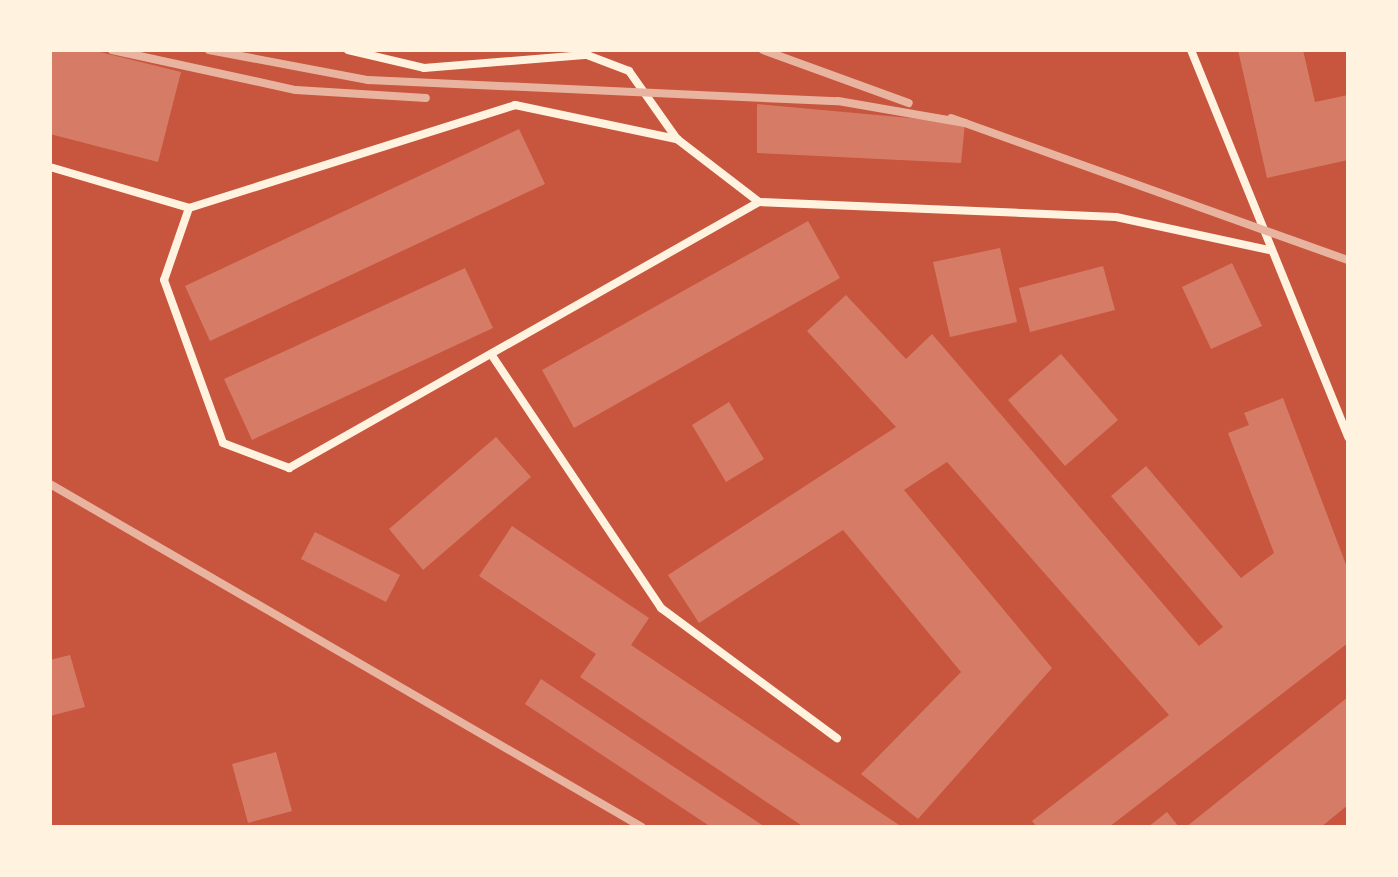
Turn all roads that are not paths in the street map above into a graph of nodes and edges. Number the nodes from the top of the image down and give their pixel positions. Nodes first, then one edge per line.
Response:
1 (348, 50) edge
2 (1190, 50) edge
3 (677, 139) junction
4 (50, 166) edge
5 (759, 202) junction
6 (190, 208) junction
7 (1269, 250) junction
8 (491, 354) junction
9 (1348, 437) edge
10 (837, 738) dead end

1 - 3 lane
2 - 7 lane
3 - 5 lane
3 - 6 lane
4 - 6 lane
5 - 7 lane
5 - 8 lane
6 - 8 lane
7 - 9 lane
8 - 10 lane

